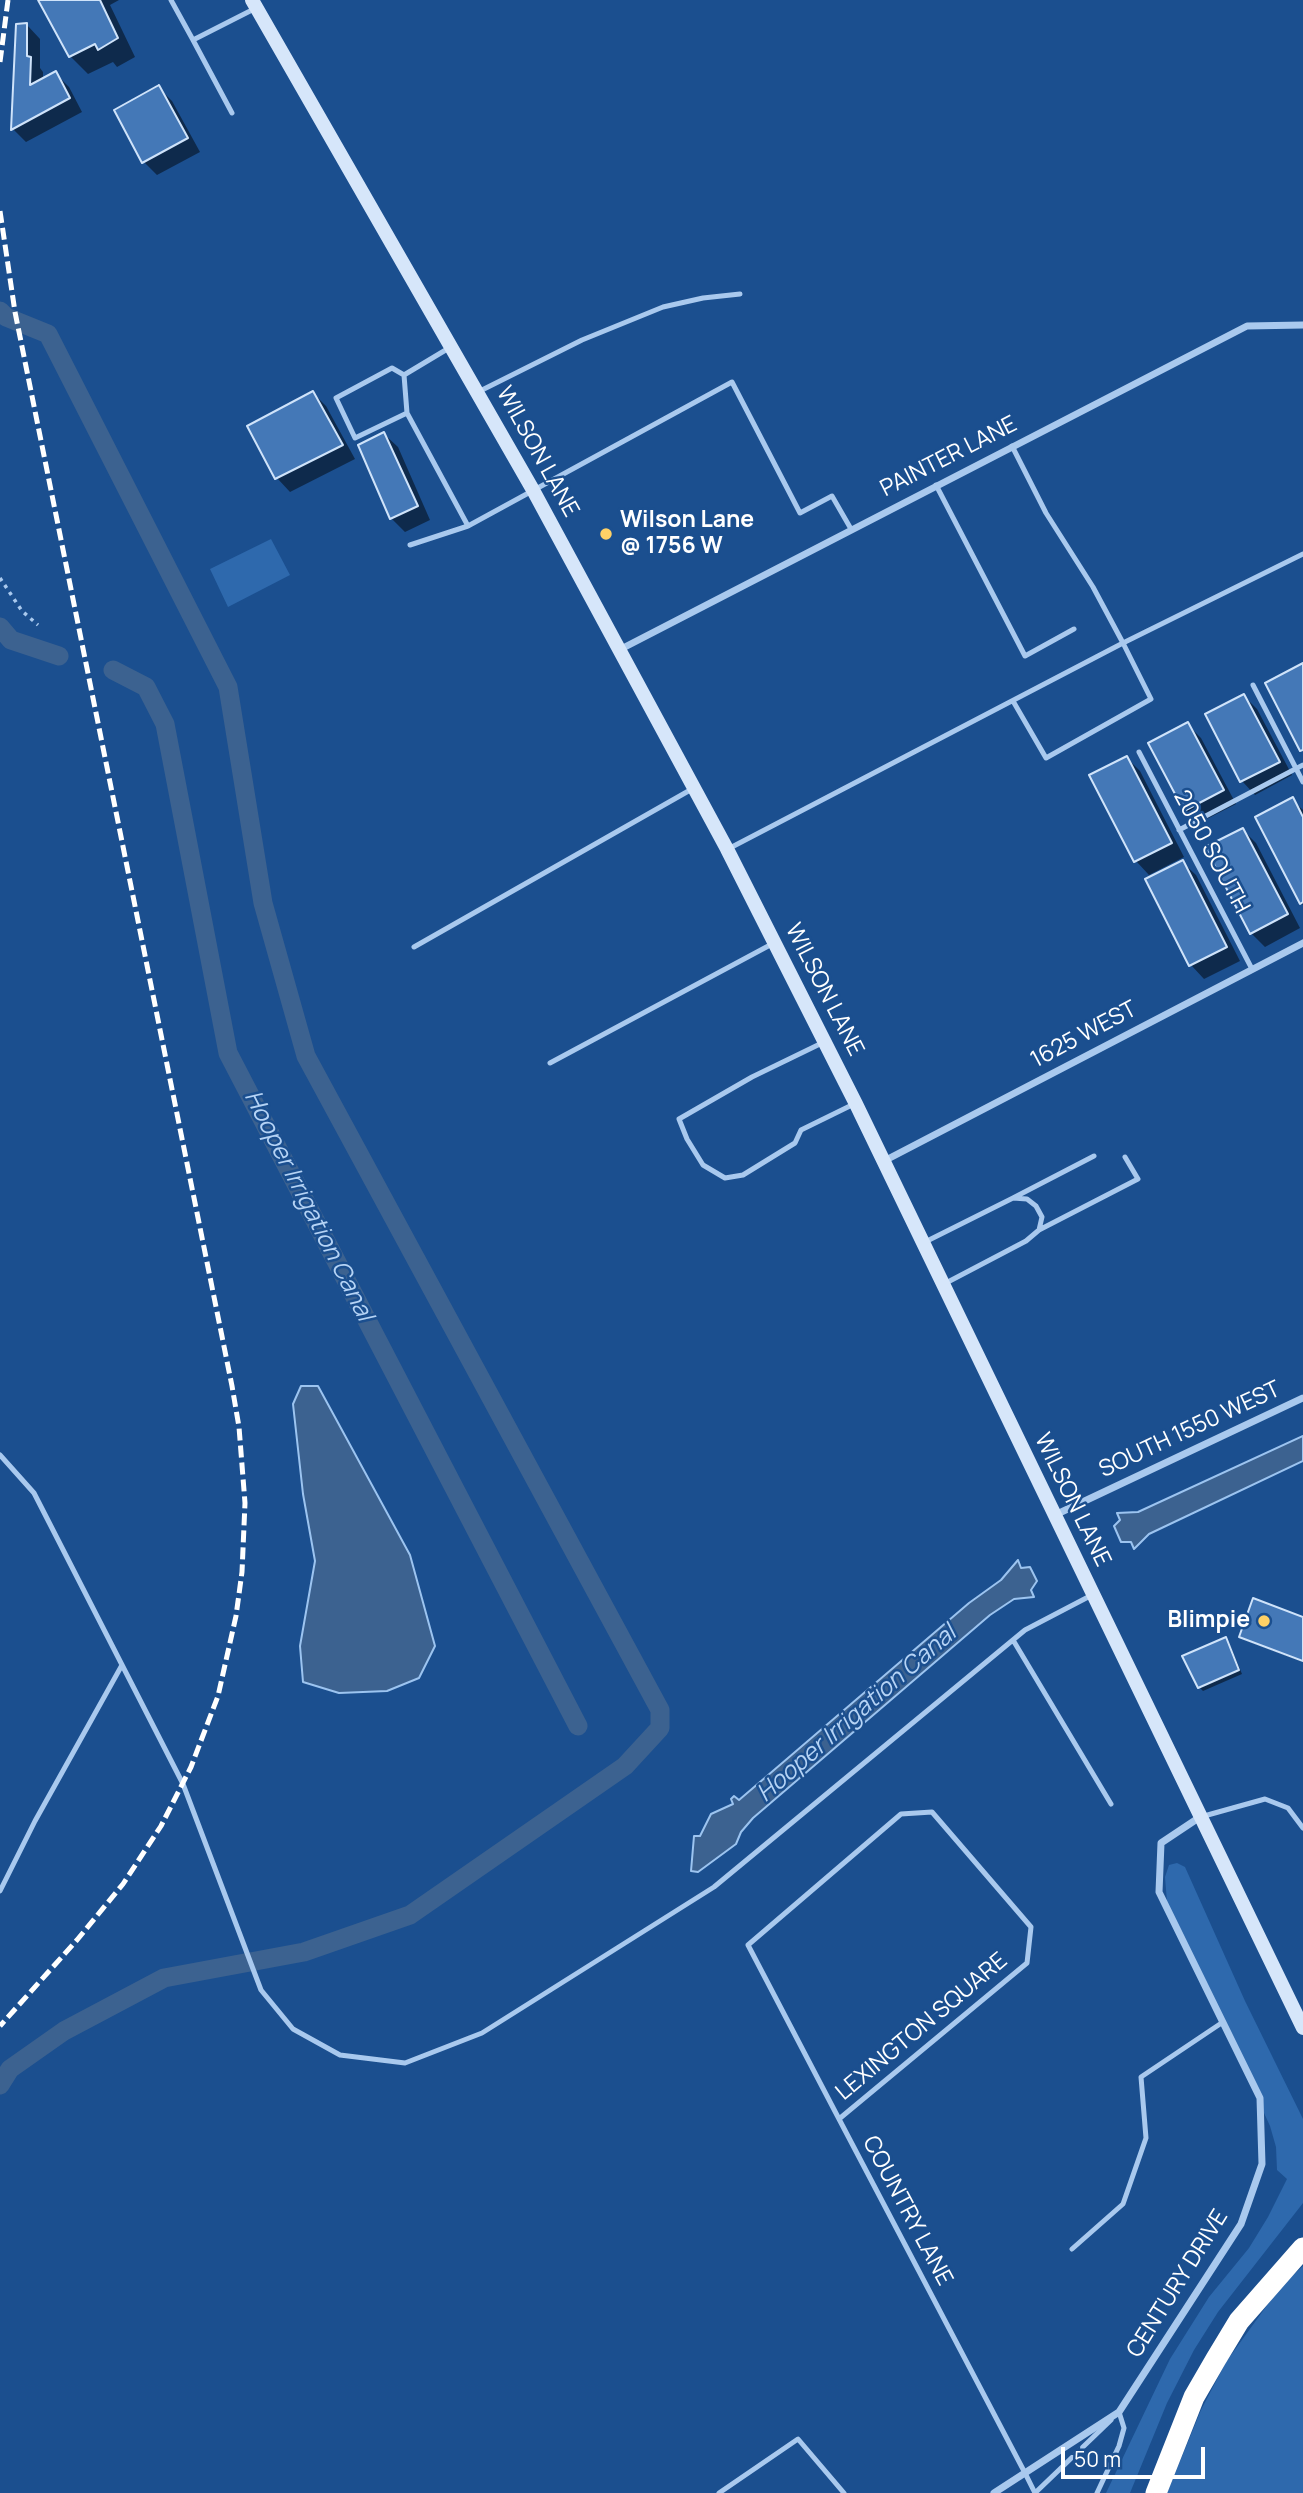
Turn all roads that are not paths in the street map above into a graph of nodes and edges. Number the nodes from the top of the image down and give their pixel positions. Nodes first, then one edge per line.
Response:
1 (171, 0) edge
2 (254, 4) edge
3 (193, 40) junction
4 (232, 113) dead end
5 (740, 294) dead end
6 (1303, 325) edge
7 (452, 346) junction
8 (404, 375) junction
9 (478, 392) junction
10 (407, 413) junction
11 (1012, 446) junction
12 (936, 485) junction
13 (533, 490) junction
14 (468, 526) junction
15 (851, 529) junction
16 (410, 544) dead end
17 (1303, 554) edge
18 (1074, 629) dead end
19 (1124, 643) junction
20 (621, 649) junction
21 (1253, 685) dead end
22 (1013, 701) junction
23 (1139, 752) dead end
24 (1303, 765) edge
25 (1296, 769) junction
26 (1303, 782) edge
27 (695, 787) junction
28 (1179, 830) junction
29 (727, 849) junction
30 (775, 942) junction
31 (1303, 943) edge
32 (414, 947) dead end
33 (1252, 969) junction
34 (825, 1041) junction
35 (550, 1063) dead end
36 (856, 1104) junction
37 (1094, 1156) dead end
38 (1125, 1157) dead end
39 (884, 1161) junction
40 (1013, 1198) junction
41 (1039, 1230) junction
42 (923, 1243) junction
43 (944, 1284) junction
44 (1303, 1398) edge
45 (0, 1455) edge
46 (1054, 1515) junction
47 (1092, 1594) junction
48 (1013, 1640) junction
49 (122, 1665) junction
50 (1111, 1804) dead end
51 (1200, 1817) junction
52 (1303, 1828) edge
53 (0, 1891) edge
54 (748, 1945) joint
55 (1223, 2022) junction
56 (1303, 2028) edge
57 (839, 2119) junction
58 (1303, 2248) edge
59 (1072, 2249) dead end
60 (1119, 2412) junction
61 (1025, 2473) junction
62 (719, 2493) edge
63 (844, 2493) edge
64 (994, 2493) edge
65 (1035, 2493) edge
66 (1097, 2493) edge
67 (1156, 2493) edge

1 - 3 lane
2 - 3 lane
2 - 7 main road, WILSON LANE
3 - 4 lane
5 - 9 lane
6 - 11 street, PAINTER LANE
7 - 8 lane
7 - 9 main road, WILSON LANE
8 - 10 lane
8 - 10 lane
9 - 13 main road, WILSON LANE
10 - 14 lane
11 - 12 street, PAINTER LANE
11 - 19 lane
12 - 15 street, PAINTER LANE
12 - 18 lane
13 - 14 lane
13 - 15 lane
13 - 20 main road, WILSON LANE
14 - 16 lane
15 - 20 street, PAINTER LANE
17 - 19 lane
19 - 22 lane
19 - 22 lane
20 - 27 main road, WILSON LANE
21 - 25 lane
22 - 29 lane
23 - 28 lane, 2050 SOUTH
24 - 25 lane
25 - 26 lane
25 - 28 lane
27 - 29 main road, WILSON LANE
27 - 32 lane
28 - 33 lane, 2050 SOUTH
29 - 30 main road, WILSON LANE
30 - 34 main road, WILSON LANE
30 - 35 lane
31 - 33 street, 1625 WEST
33 - 39 street, 1625 WEST
34 - 36 main road, WILSON LANE
34 - 36 lane
36 - 39 main road, WILSON LANE
37 - 40 lane
38 - 41 lane
39 - 42 main road, WILSON LANE
40 - 41 lane
40 - 42 lane
41 - 43 lane
42 - 43 main road, WILSON LANE
43 - 46 main road, WILSON LANE
44 - 46 street, SOUTH 1550 WEST
45 - 49 lane
46 - 47 main road, WILSON LANE
47 - 48 lane
47 - 51 main road, WILSON LANE
48 - 49 lane
48 - 50 lane
49 - 53 lane
51 - 52 lane
51 - 55 street, CENTURY DRIVE
51 - 56 main road, WILSON LANE
54 - 57 lane, COUNTRY LANE
54 - 57 lane, LEXINGTON SQUARE
55 - 59 lane
55 - 60 street, CENTURY DRIVE
57 - 61 lane, COUNTRY LANE
58 - 67 highway
60 - 61 street, CENTURY DRIVE
60 - 65 lane
60 - 66 lane
61 - 64 street, CENTURY DRIVE
61 - 65 lane, COUNTRY LANE
62 - 63 lane

